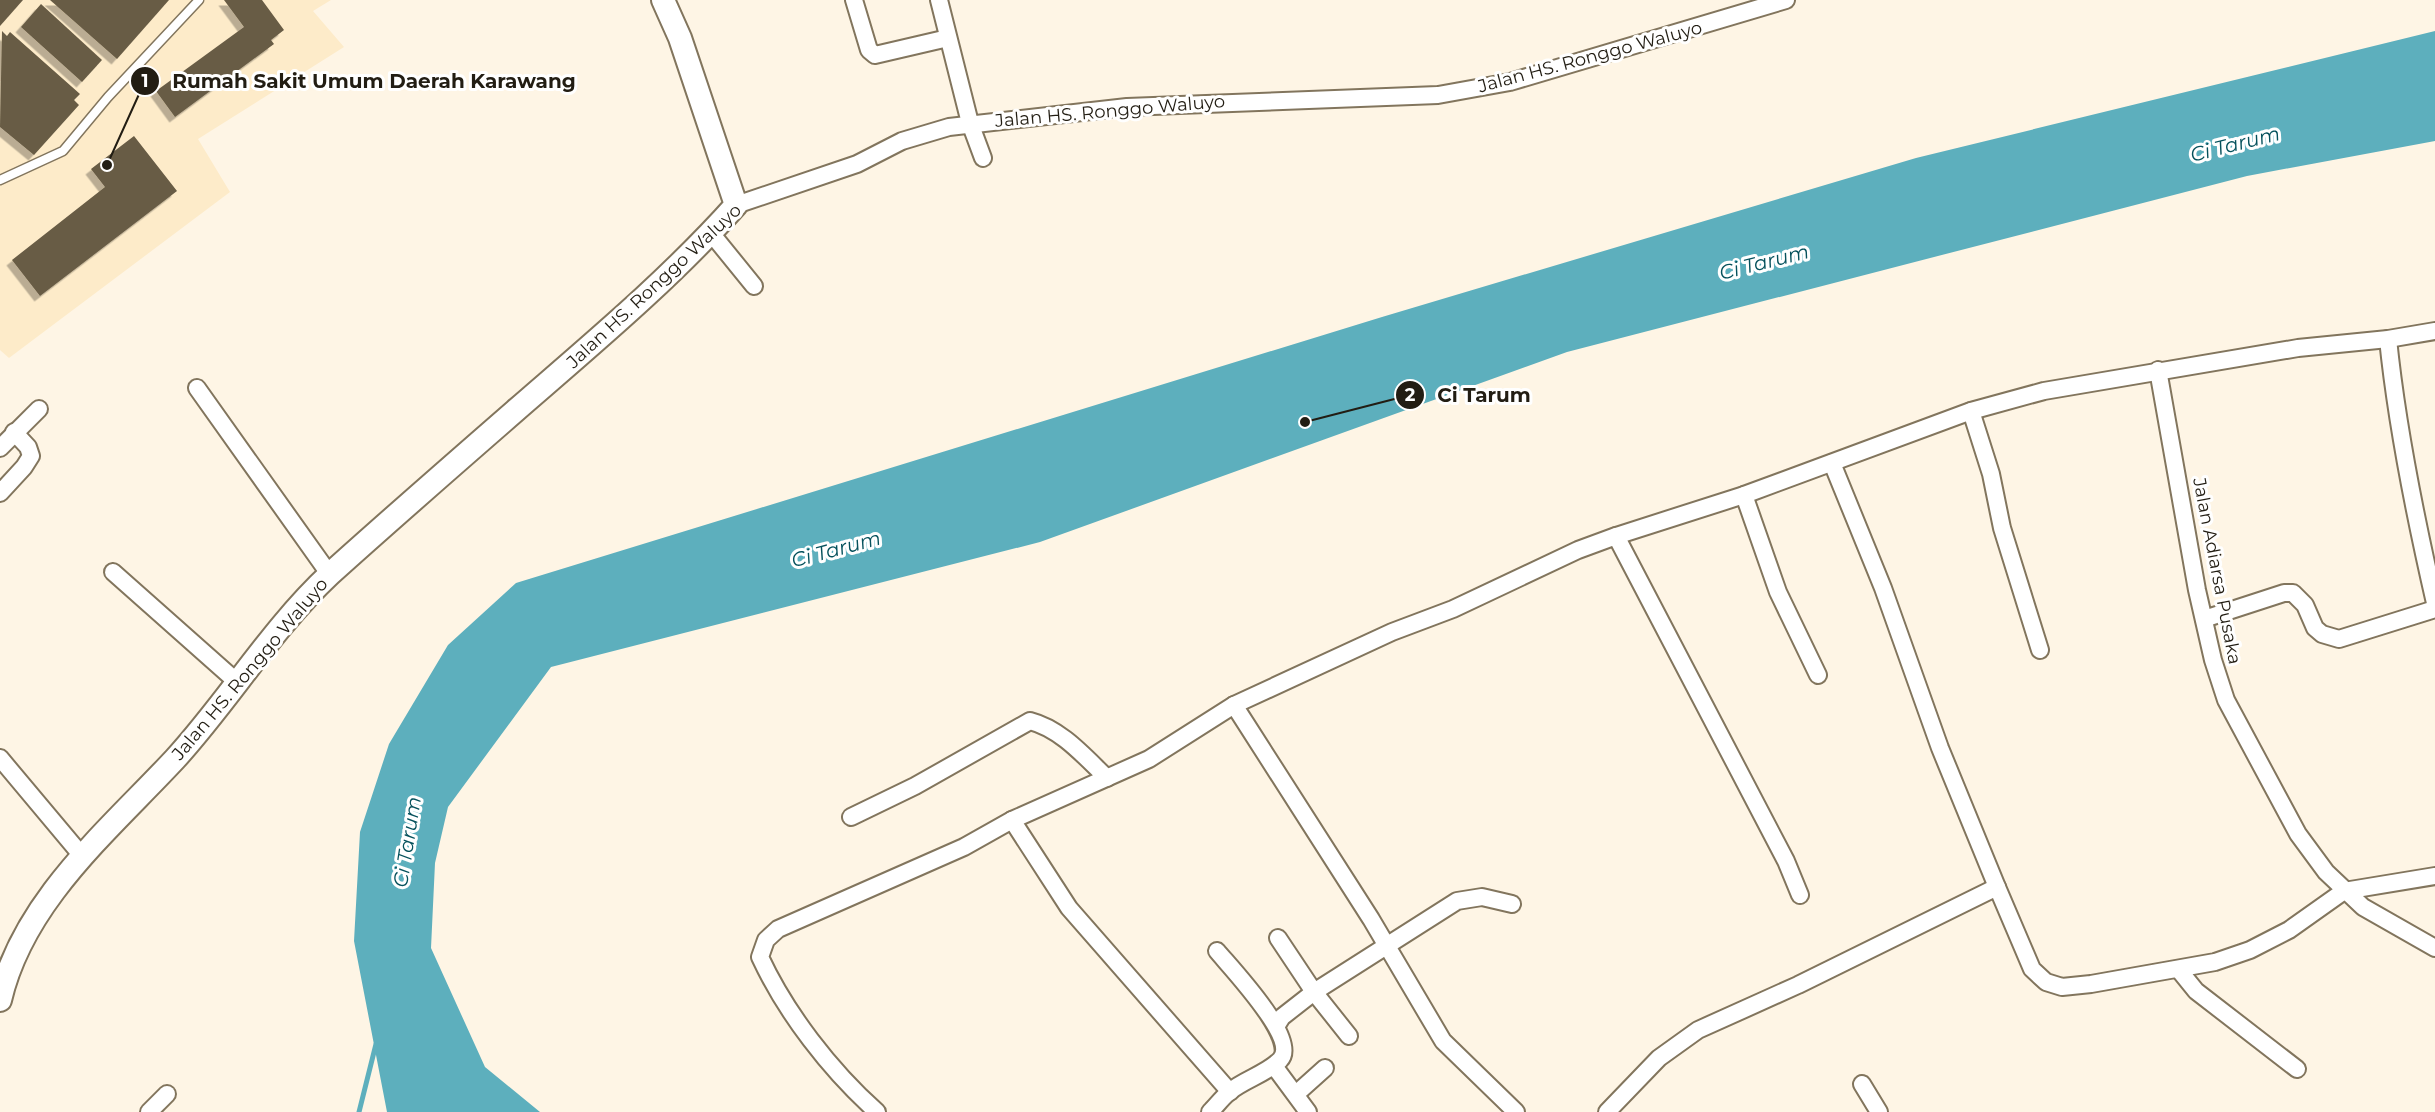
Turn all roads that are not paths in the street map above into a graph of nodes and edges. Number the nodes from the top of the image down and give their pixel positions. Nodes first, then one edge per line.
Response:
1 (199, 0) edge
2 (663, 0) edge
3 (854, 0) edge
4 (939, 0) edge
5 (1786, 0) edge
6 (948, 38) junction
7 (970, 123) junction
8 (983, 158) dead end
9 (0, 180) edge
10 (736, 205) junction
11 (711, 233) junction
12 (754, 286) dead end
13 (2435, 331) edge
14 (2388, 339) junction
15 (2158, 370) junction
16 (197, 388) dead end
17 (39, 409) dead end
18 (1971, 411) junction
19 (14, 432) junction
20 (0, 448) edge
21 (1832, 463) junction
22 (0, 494) edge
23 (1744, 495) junction
24 (1616, 536) junction
25 (113, 572) dead end
26 (330, 575) junction
27 (2435, 603) edge
28 (2435, 609) edge
29 (2204, 619) junction
30 (2040, 651) dead end
31 (1818, 675) dead end
32 (237, 682) junction
33 (1234, 705) junction
34 (0, 758) edge
35 (1107, 778) junction
36 (851, 817) dead end
37 (1012, 820) junction
38 (83, 857) junction
39 (2435, 876) edge
40 (1997, 887) junction
41 (2344, 891) junction
42 (1800, 895) dead end
43 (1512, 903) dead end
44 (1278, 938) dead end
45 (1385, 945) junction
46 (2435, 948) edge
47 (1217, 951) dead end
48 (4, 969) edge
49 (2179, 970) junction
50 (1314, 992) junction
51 (0, 1000) edge
52 (1277, 1025) junction
53 (1349, 1036) dead end
54 (1274, 1066) junction
55 (1325, 1068) dead end
56 (2297, 1069) dead end
57 (1862, 1084) dead end
58 (1230, 1092) junction
59 (167, 1094) dead end
60 (1296, 1095) junction
61 (149, 1112) edge
62 (877, 1112) edge
63 (1210, 1112) edge
64 (1308, 1112) edge
65 (1516, 1112) edge
66 (1607, 1112) edge
67 (1879, 1112) edge

1 - 9 lane
2 - 10 street
3 - 6 street
4 - 6 street
5 - 7 street, Jalan HS. Ronggo Waluyo
6 - 7 street
7 - 8 street
7 - 10 street, Jalan HS. Ronggo Waluyo
10 - 11 street, Jalan HS. Ronggo Waluyo
11 - 12 street
11 - 26 street, Jalan HS. Ronggo Waluyo
13 - 14 street
14 - 15 street
14 - 27 street
15 - 18 street
15 - 29 street, Jalan Adiarsa Pusaka
16 - 26 street
17 - 19 street
18 - 21 street
18 - 30 street
19 - 20 street
19 - 22 street
21 - 23 street
21 - 40 street
23 - 24 street
23 - 31 street
24 - 33 street
24 - 42 street
25 - 32 street
26 - 32 street, Jalan HS. Ronggo Waluyo
28 - 29 street
29 - 41 street, Jalan Adiarsa Pusaka
32 - 38 street, Jalan HS. Ronggo Waluyo
33 - 35 street
33 - 45 street
34 - 38 street
35 - 36 street
35 - 37 street
37 - 58 street
37 - 62 street
38 - 48 street, Jalan HS. Ronggo Waluyo
39 - 41 street
40 - 49 street
40 - 66 street
41 - 46 street, Jalan Adiarsa Pusaka
41 - 49 street
43 - 45 street
44 - 50 street
45 - 50 street
45 - 65 street
47 - 52 street
48 - 51 street, Jalan HS. Ronggo Waluyo
49 - 56 street
50 - 52 street
50 - 53 street
52 - 54 street
54 - 58 street
54 - 60 street
55 - 60 street
57 - 67 street
58 - 63 street
59 - 61 street
60 - 64 street

